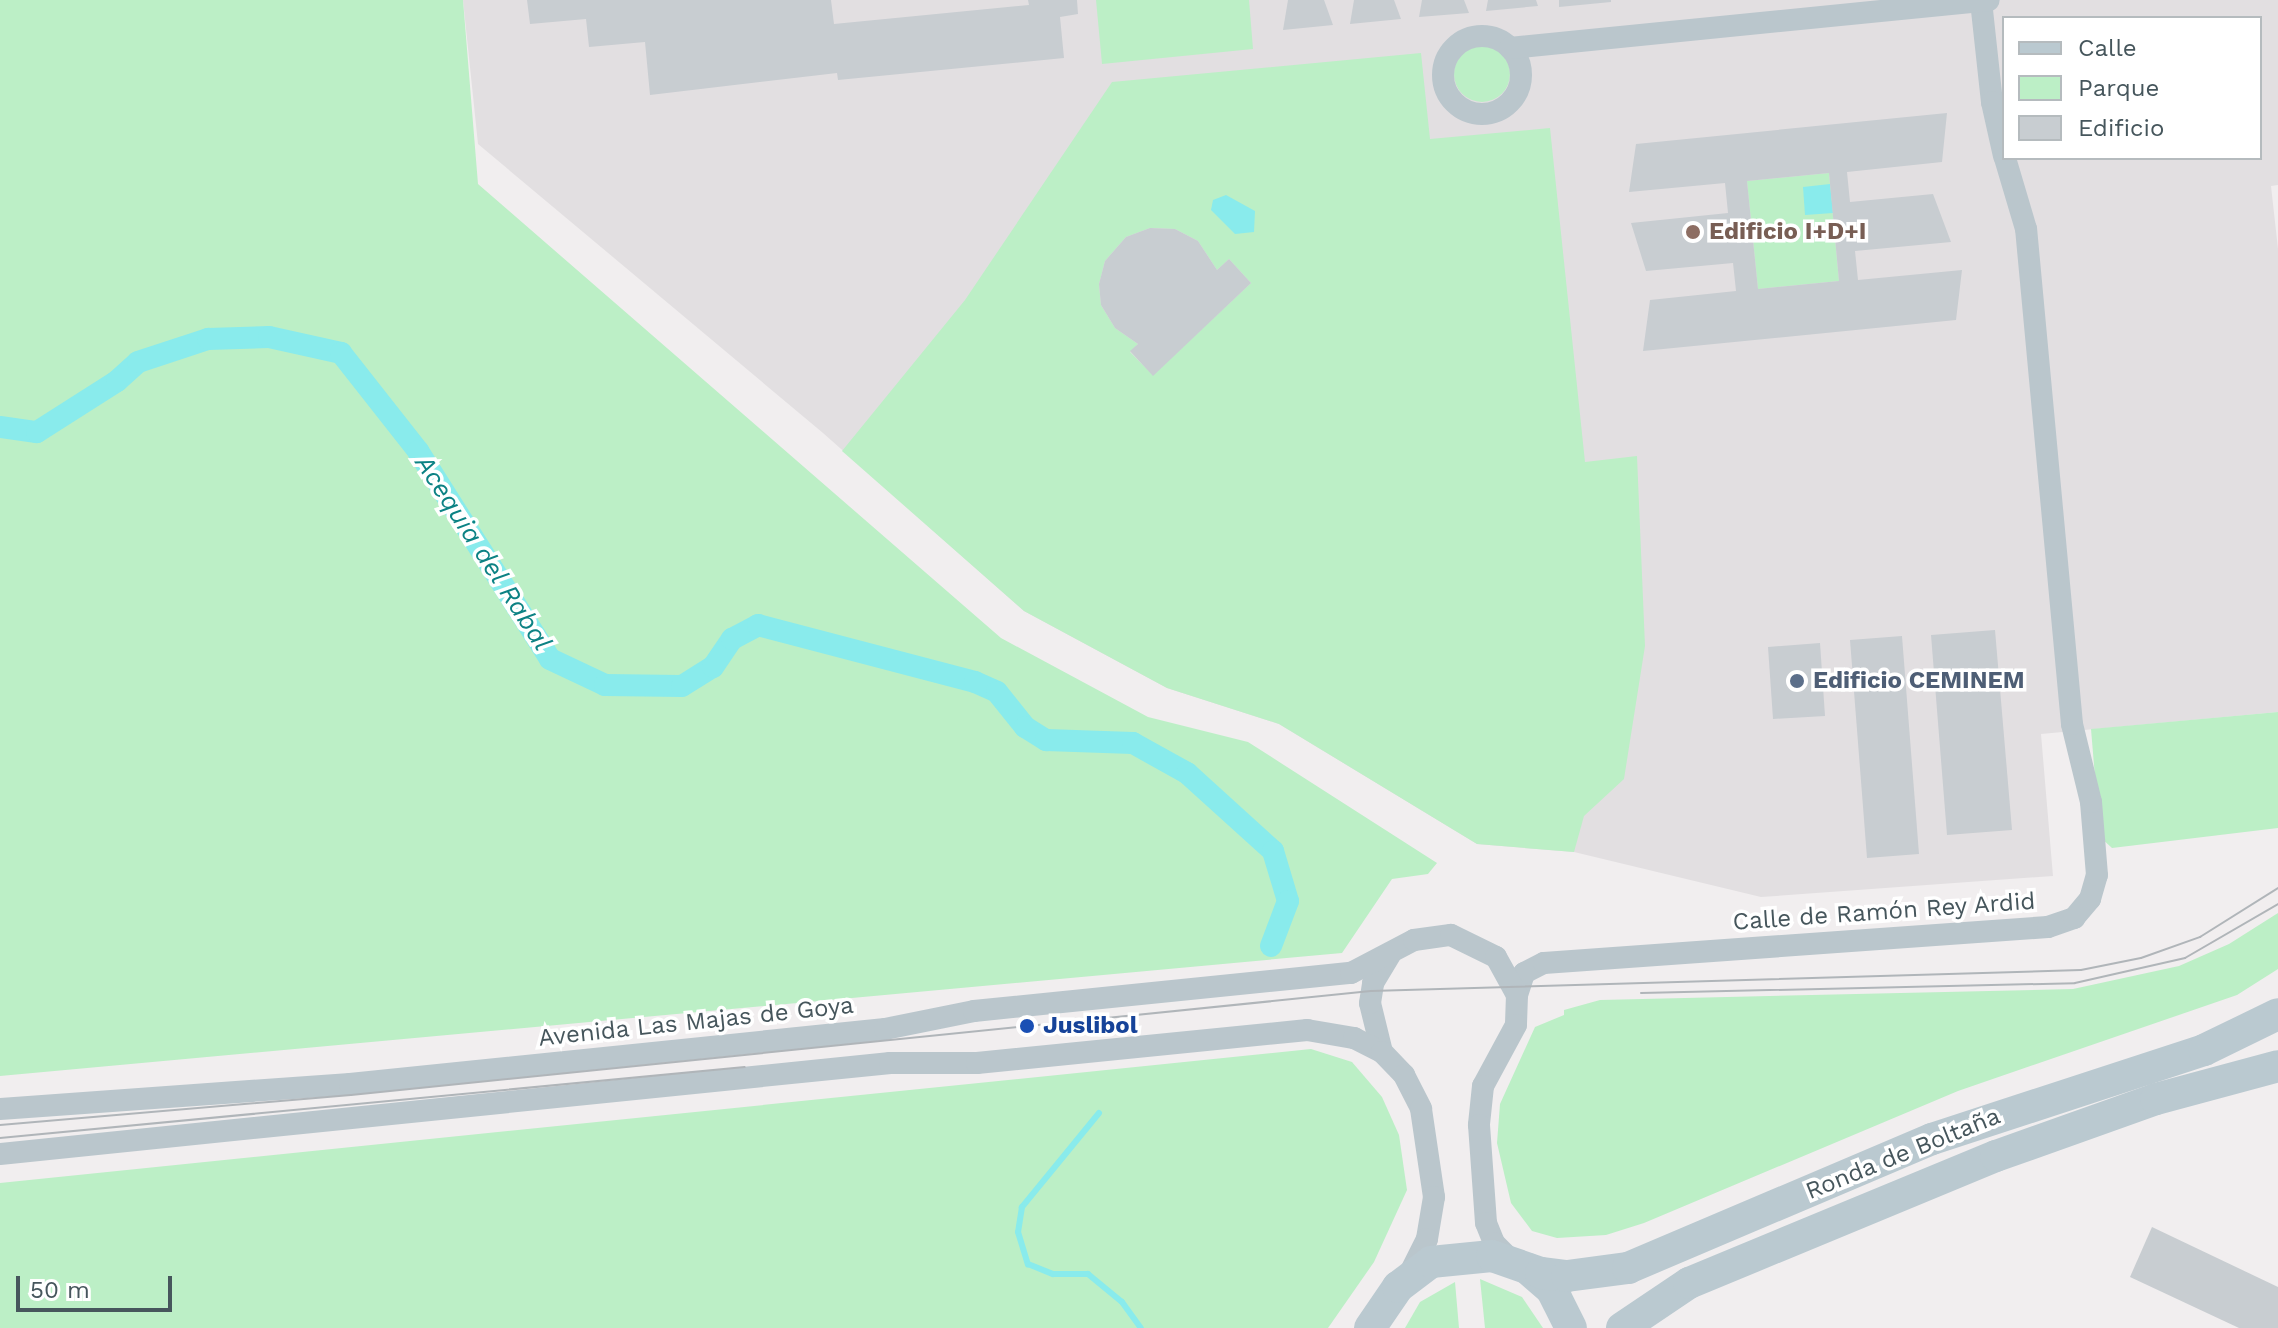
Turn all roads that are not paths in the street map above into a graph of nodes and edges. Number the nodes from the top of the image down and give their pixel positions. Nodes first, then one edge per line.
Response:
1 (1989, 0) edge
2 (1981, 1) edge
3 (1514, 56) dead end
4 (2002, 148) edge
5 (2005, 160) edge
6 (1390, 954) junction
7 (1517, 995) junction
8 (2278, 1014) edge
9 (1382, 1052) junction
10 (2278, 1066) edge
11 (0, 1109) edge
12 (0, 1154) edge
13 (1518, 1264) junction
14 (1408, 1276) junction
15 (1376, 1323) edge
16 (1571, 1328) edge
17 (1622, 1328) edge

1 - 2 street
2 - 3 street
2 - 4 street, Calle de Ramón Rey Ardid
5 - 7 street, Calle de Ramón Rey Ardid
6 - 7 street, Avenida Las Majas de Goya
6 - 9 street
6 - 11 street, Avenida Las Majas de Goya
7 - 13 street
8 - 13 main road, Ronda de Boltaña
9 - 12 street
9 - 14 street
10 - 17 main road, Ronda de Boltaña
13 - 14 main road, Ronda de Boltaña
13 - 16 main road
14 - 15 main road, Ronda de Boltaña

